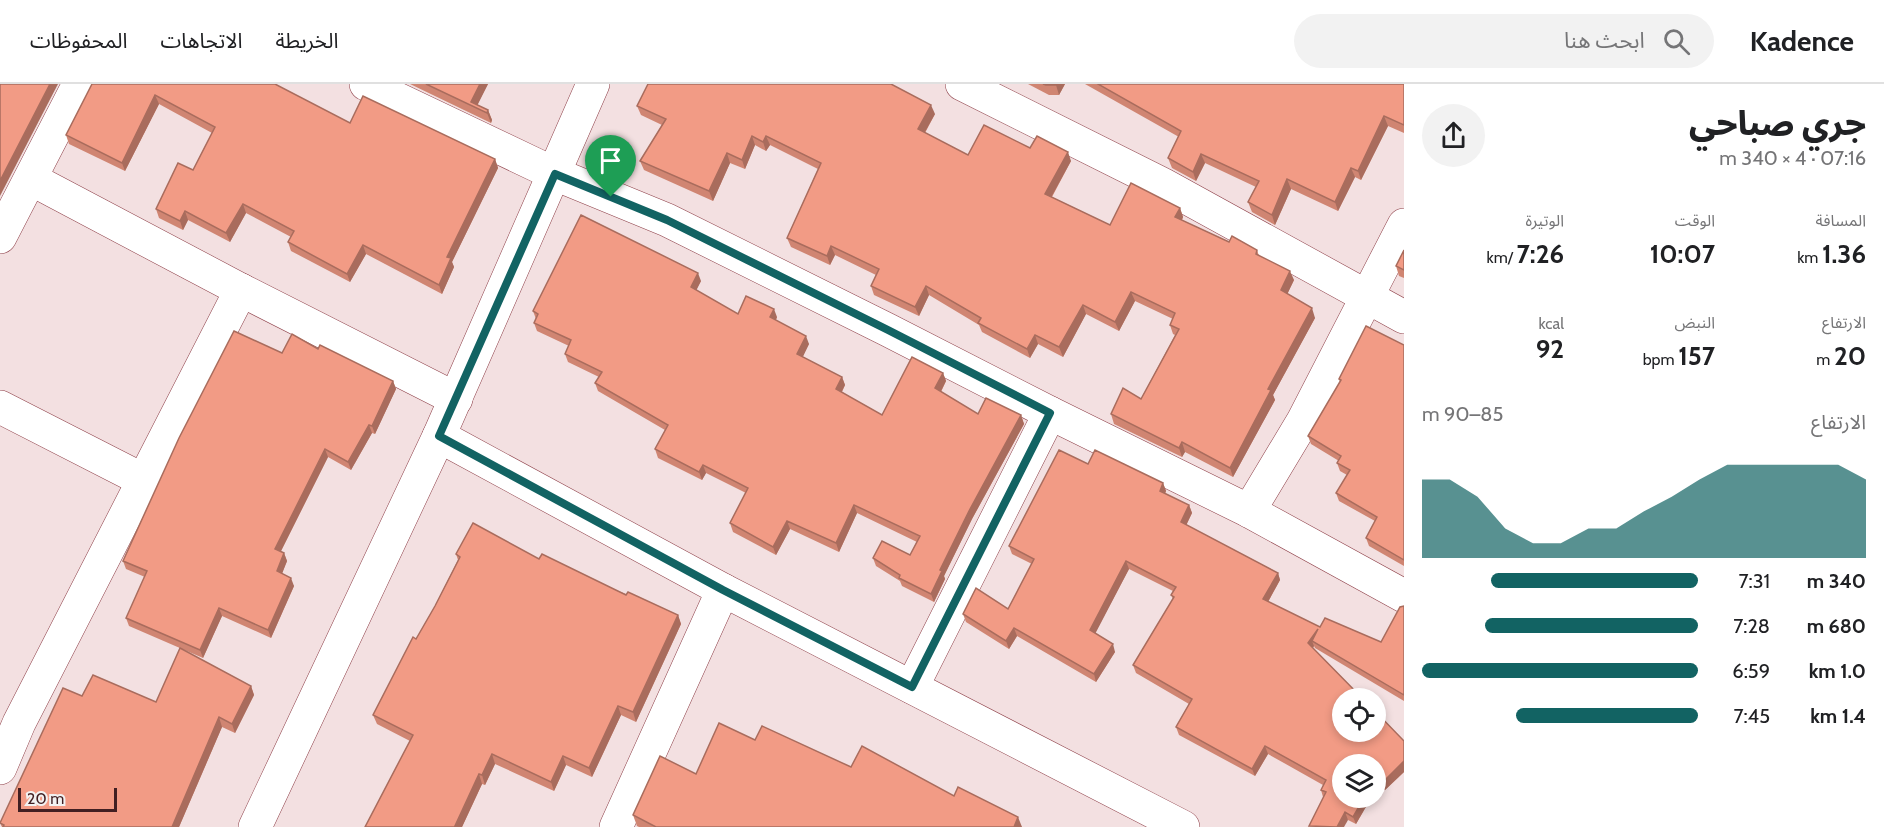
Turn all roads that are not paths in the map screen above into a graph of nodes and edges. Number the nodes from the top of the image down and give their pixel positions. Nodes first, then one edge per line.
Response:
1 (79, 84) edge
2 (366, 84) edge
3 (593, 84) edge
4 (962, 84) edge
5 (555, 174) junction
6 (31, 179) junction
7 (1404, 225) edge
8 (0, 237) edge
9 (241, 290) junction
10 (1368, 297) junction
11 (1404, 316) edge
12 (456, 399) junction
13 (0, 407) edge
14 (1050, 413) junction
15 (439, 436) junction
16 (143, 480) junction
17 (1249, 511) junction
18 (723, 590) junction
19 (1404, 596) edge
20 (912, 687) junction
21 (10, 718) edge
22 (0, 768) edge
23 (255, 827) edge
24 (616, 827) edge
25 (1183, 827) edge

1 - 6 street
2 - 5 street
3 - 5 street
4 - 10 street
5 - 12 street
5 - 14 street
6 - 8 street
6 - 9 street
7 - 10 street
9 - 12 street
9 - 16 street
10 - 11 street
10 - 17 street
12 - 15 street
13 - 16 street
14 - 17 street
14 - 20 street
15 - 18 street
15 - 23 street
16 - 21 street
17 - 19 street
18 - 20 street
18 - 24 street
20 - 25 street
21 - 22 street

